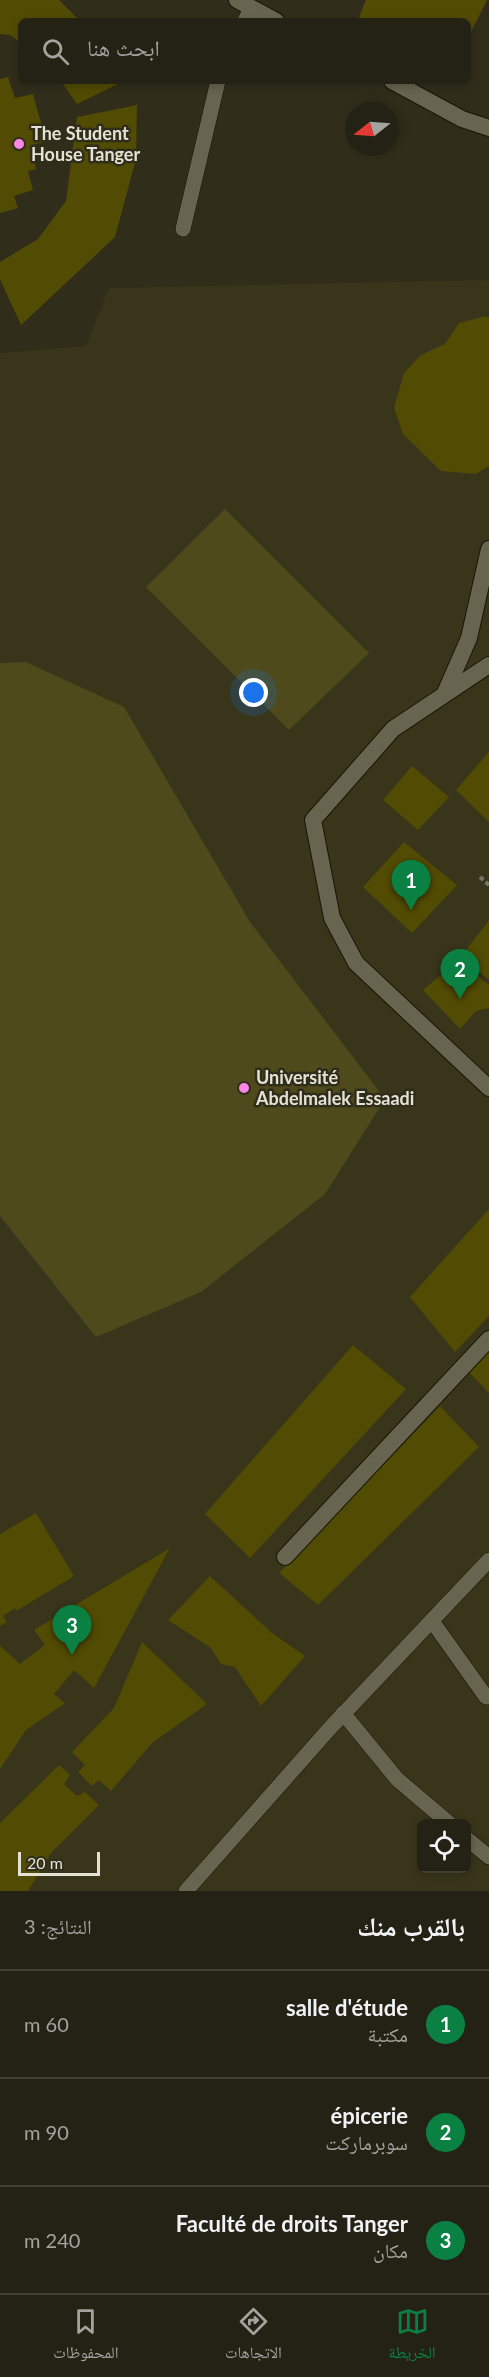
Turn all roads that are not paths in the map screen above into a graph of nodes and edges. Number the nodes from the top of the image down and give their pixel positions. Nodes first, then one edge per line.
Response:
1 (244, 10) edge
2 (267, 18) edge
3 (217, 84) edge
4 (398, 84) edge
5 (489, 128) edge
6 (183, 229) dead end
7 (489, 549) edge
8 (489, 665) edge
9 (445, 694) junction
10 (489, 1088) edge
11 (489, 1339) edge
12 (285, 1557) dead end
13 (489, 1560) edge
14 (432, 1621) junction
15 (486, 1697) dead end
16 (344, 1713) junction
17 (444, 1819) edge
18 (471, 1842) edge
19 (489, 1857) edge
20 (186, 1891) edge

1 - 2 street
3 - 6 lane
4 - 5 street
7 - 9 street
8 - 9 street
9 - 10 street
11 - 12 street
13 - 14 lane
14 - 15 lane
14 - 16 lane
16 - 17 lane
16 - 20 lane
18 - 19 lane

